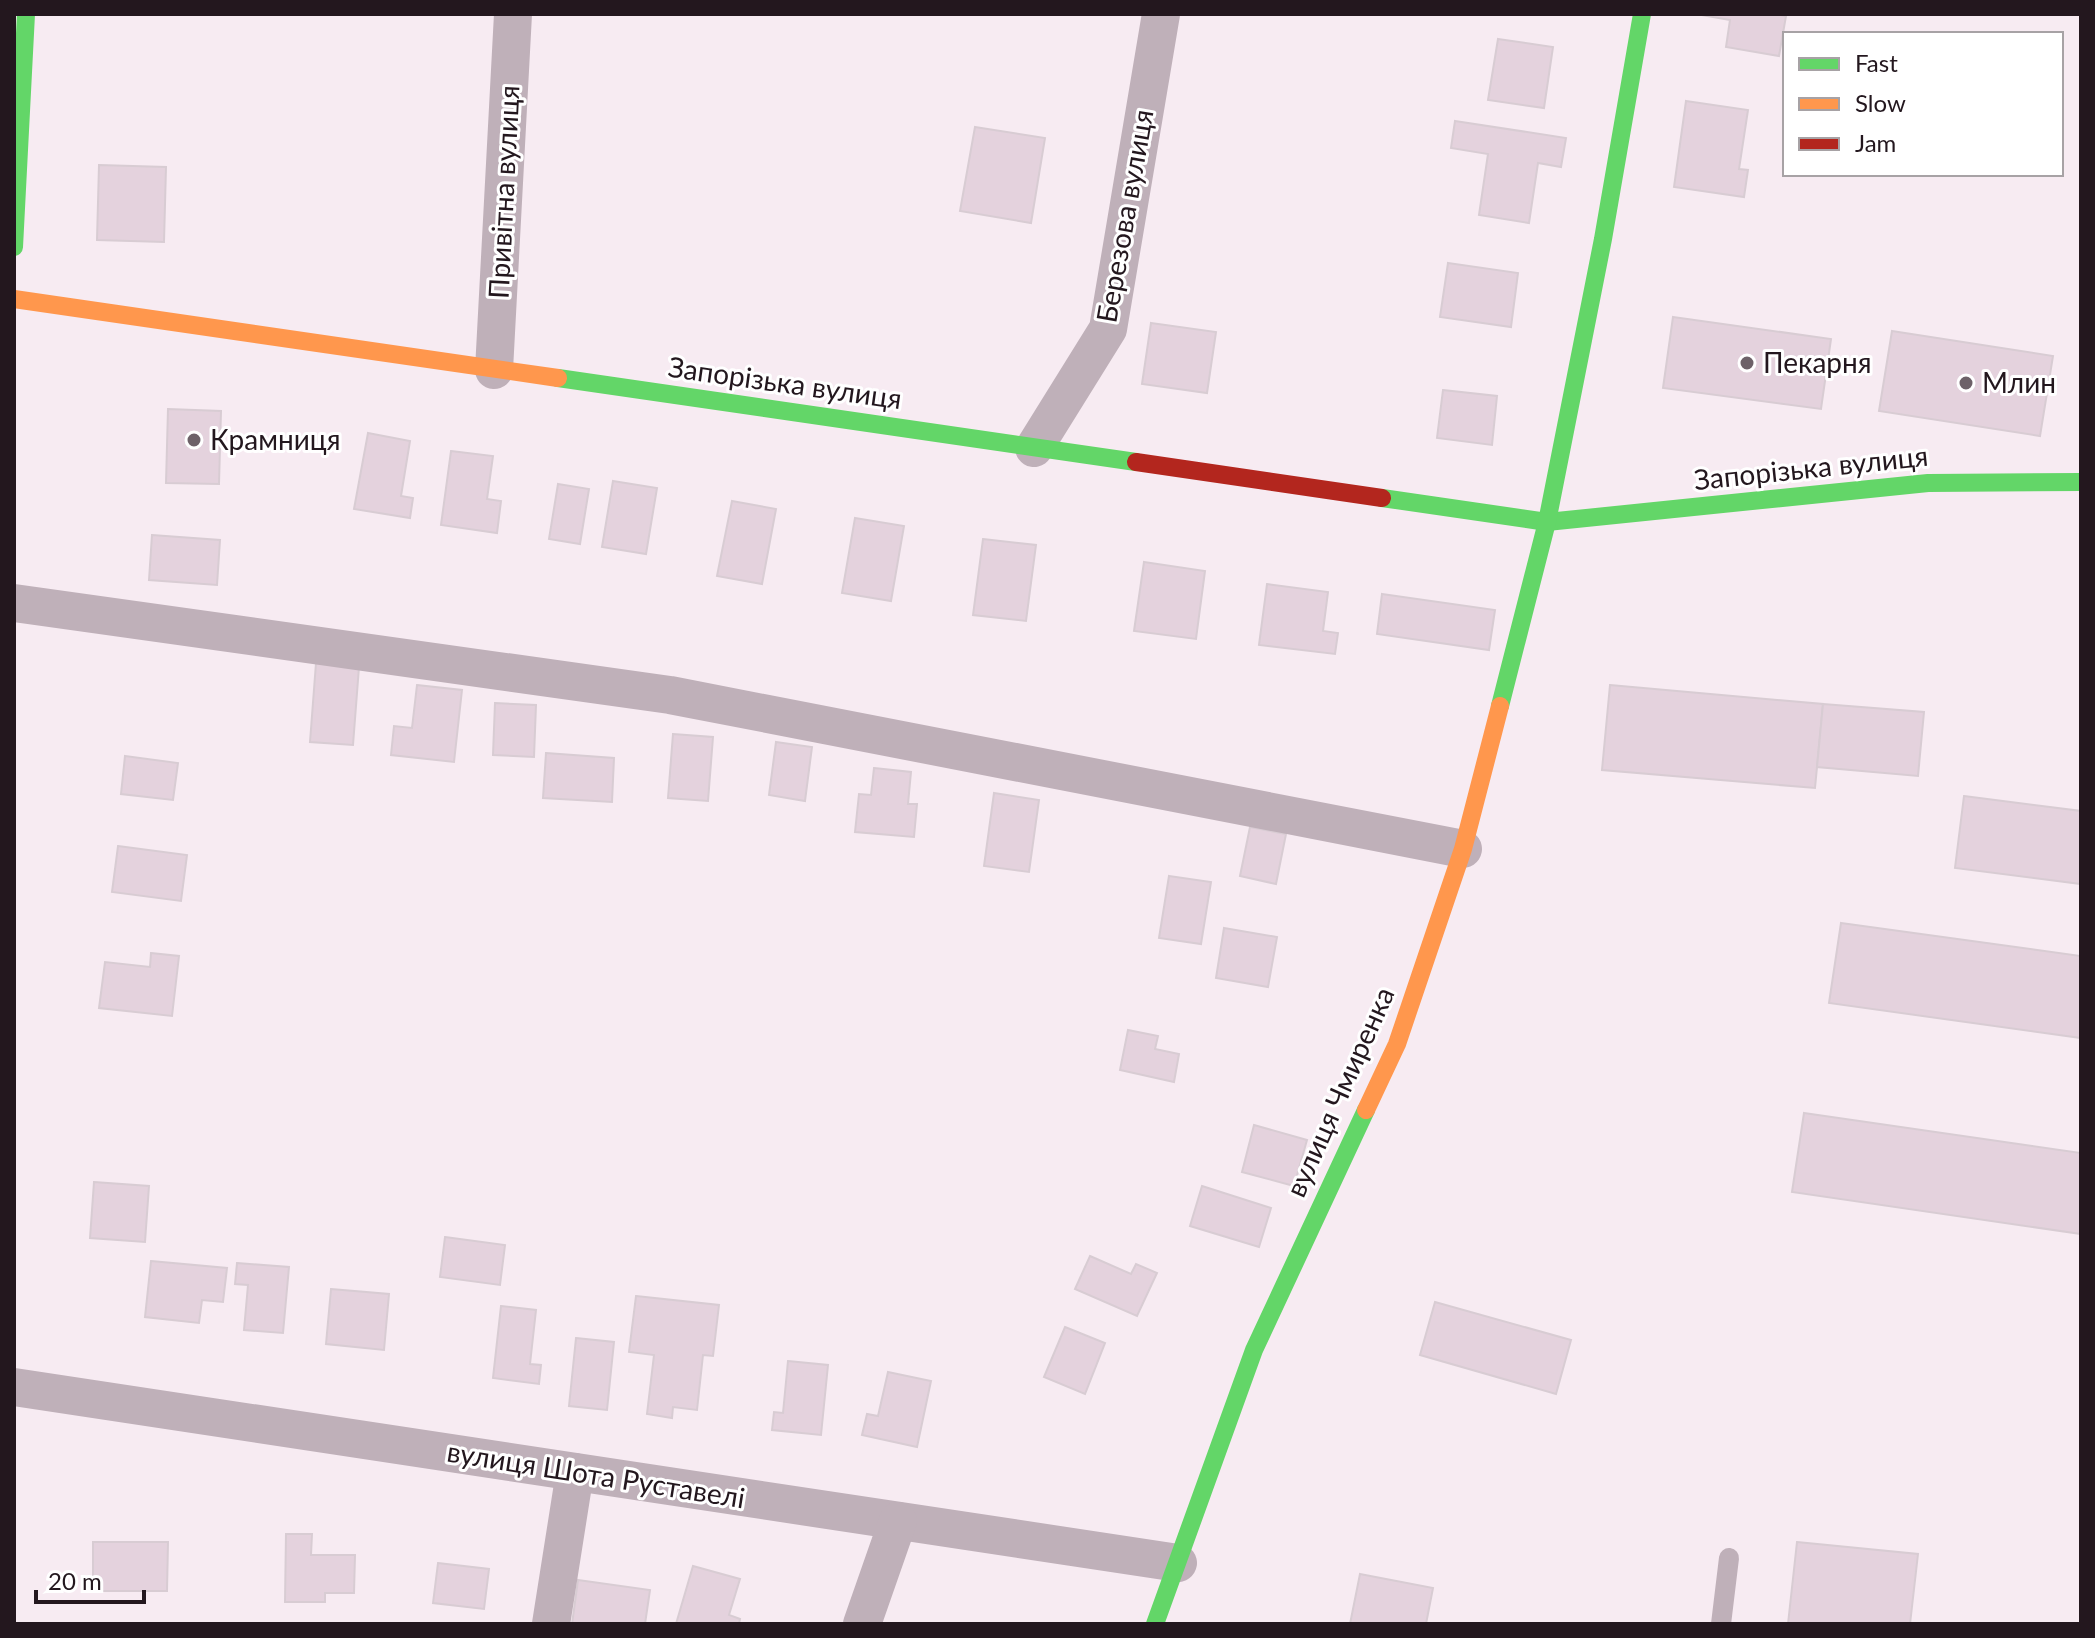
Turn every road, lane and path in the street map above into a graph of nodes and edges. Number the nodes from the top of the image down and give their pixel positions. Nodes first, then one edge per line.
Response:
1 (26, 14) edge
2 (513, 14) edge
3 (1161, 14) edge
4 (1642, 14) edge
5 (14, 247) edge
6 (14, 299) edge
7 (494, 370) junction
8 (1034, 448) junction
9 (2081, 482) edge
10 (1547, 522) junction
11 (14, 603) edge
12 (1463, 849) junction
13 (14, 1387) edge
14 (575, 1472) junction
15 (898, 1521) junction
16 (1729, 1558) dead end
17 (1178, 1563) junction
18 (551, 1624) edge
19 (862, 1624) edge
20 (1155, 1624) edge
21 (1721, 1624) edge

1 - 5 street
2 - 7 street, Привітна вулиця
3 - 8 street, Березова вулиця
4 - 10 street
6 - 7 street, Запорізька вулиця
7 - 8 street, Запорізька вулиця
8 - 10 street, Запорізька вулиця
9 - 10 street, Запорізька вулиця
10 - 12 street, вулиця Чмиренка
11 - 12 street
12 - 17 street, вулиця Чмиренка
13 - 14 street, вулиця Шота Руставелі
14 - 15 street, вулиця Шота Руставелі
14 - 18 street
15 - 17 street, вулиця Шота Руставелі
15 - 19 street
16 - 21 lane
17 - 20 street, вулиця Чмиренка

